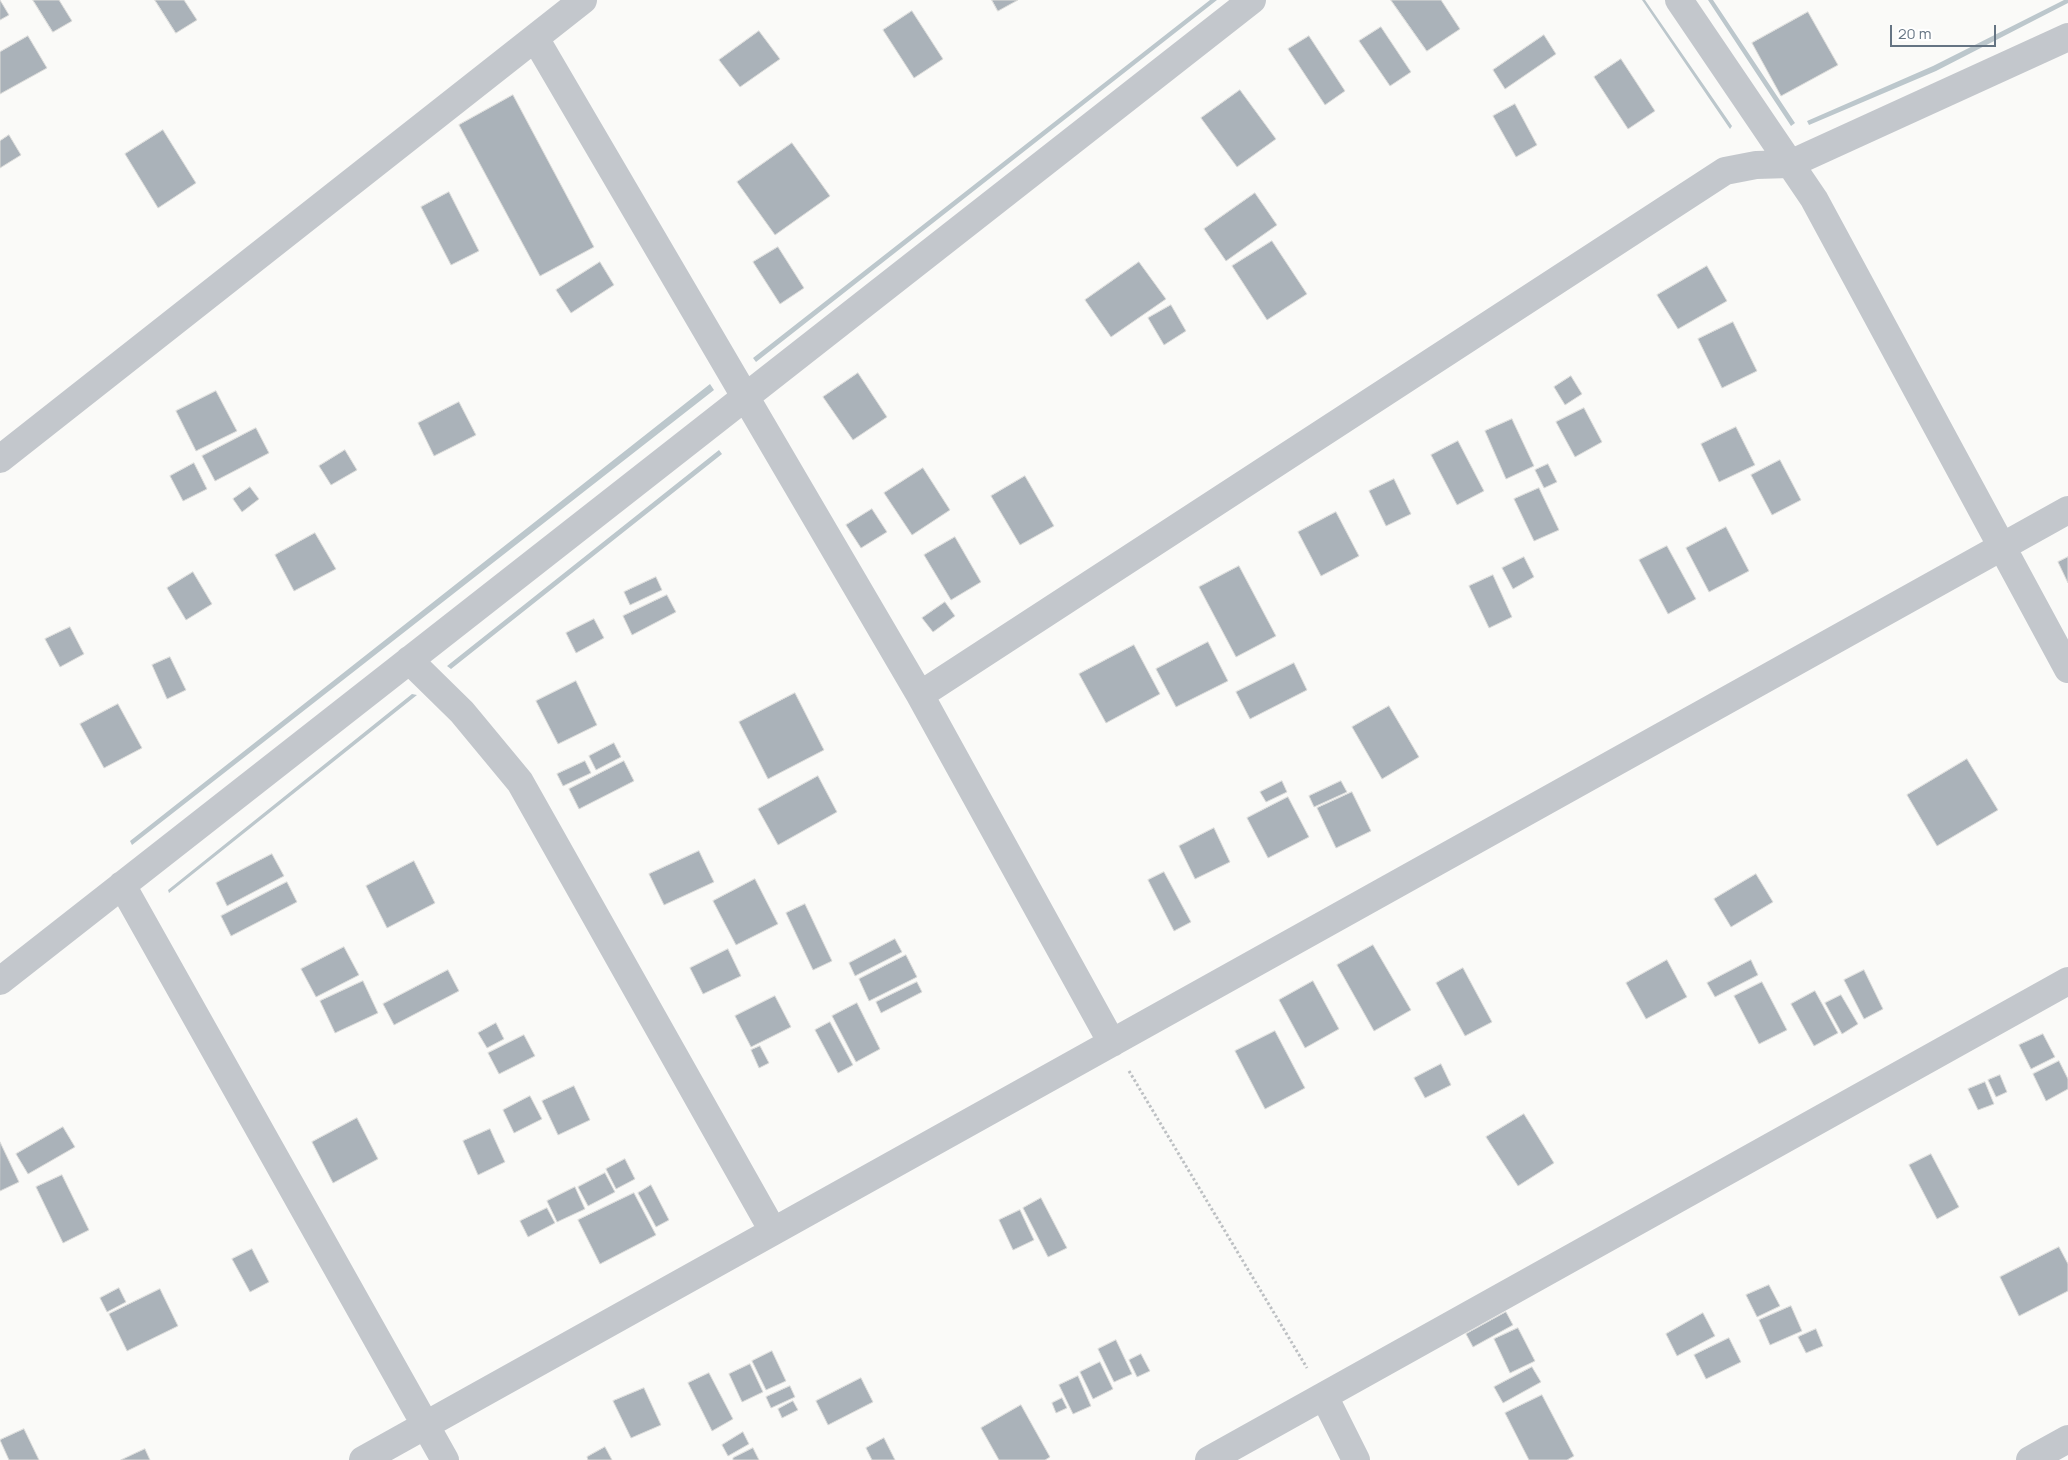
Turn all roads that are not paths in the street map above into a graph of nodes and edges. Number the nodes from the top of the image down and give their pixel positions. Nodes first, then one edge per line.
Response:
1 (1252, 0) edge
2 (1678, 0) edge
3 (568, 5) edge
4 (2068, 37) edge
5 (535, 38) junction
6 (1790, 164) junction
7 (746, 397) junction
8 (0, 459) edge
9 (2068, 510) edge
10 (2002, 547) junction
11 (409, 660) junction
12 (2068, 669) edge
13 (920, 695) junction
14 (122, 885) junction
15 (0, 981) edge
16 (2068, 981) edge
17 (1112, 1042) junction
18 (773, 1231) junction
19 (1324, 1396) junction
20 (426, 1425) junction
21 (2068, 1439) edge
22 (363, 1460) edge
23 (445, 1460) edge
24 (1209, 1460) edge
25 (1356, 1460) edge
26 (2030, 1460) edge

1 - 7 street
2 - 6 street
3 - 5 street
4 - 6 street
5 - 7 street
5 - 8 street
6 - 10 street
6 - 13 street
7 - 11 street
7 - 13 street
9 - 10 street
10 - 12 street
10 - 17 street
11 - 14 street
11 - 18 street
13 - 17 street
14 - 15 street
14 - 20 street
16 - 19 street
17 - 18 street
18 - 20 street
19 - 24 street
19 - 25 street
20 - 22 street
20 - 23 street
21 - 26 street

